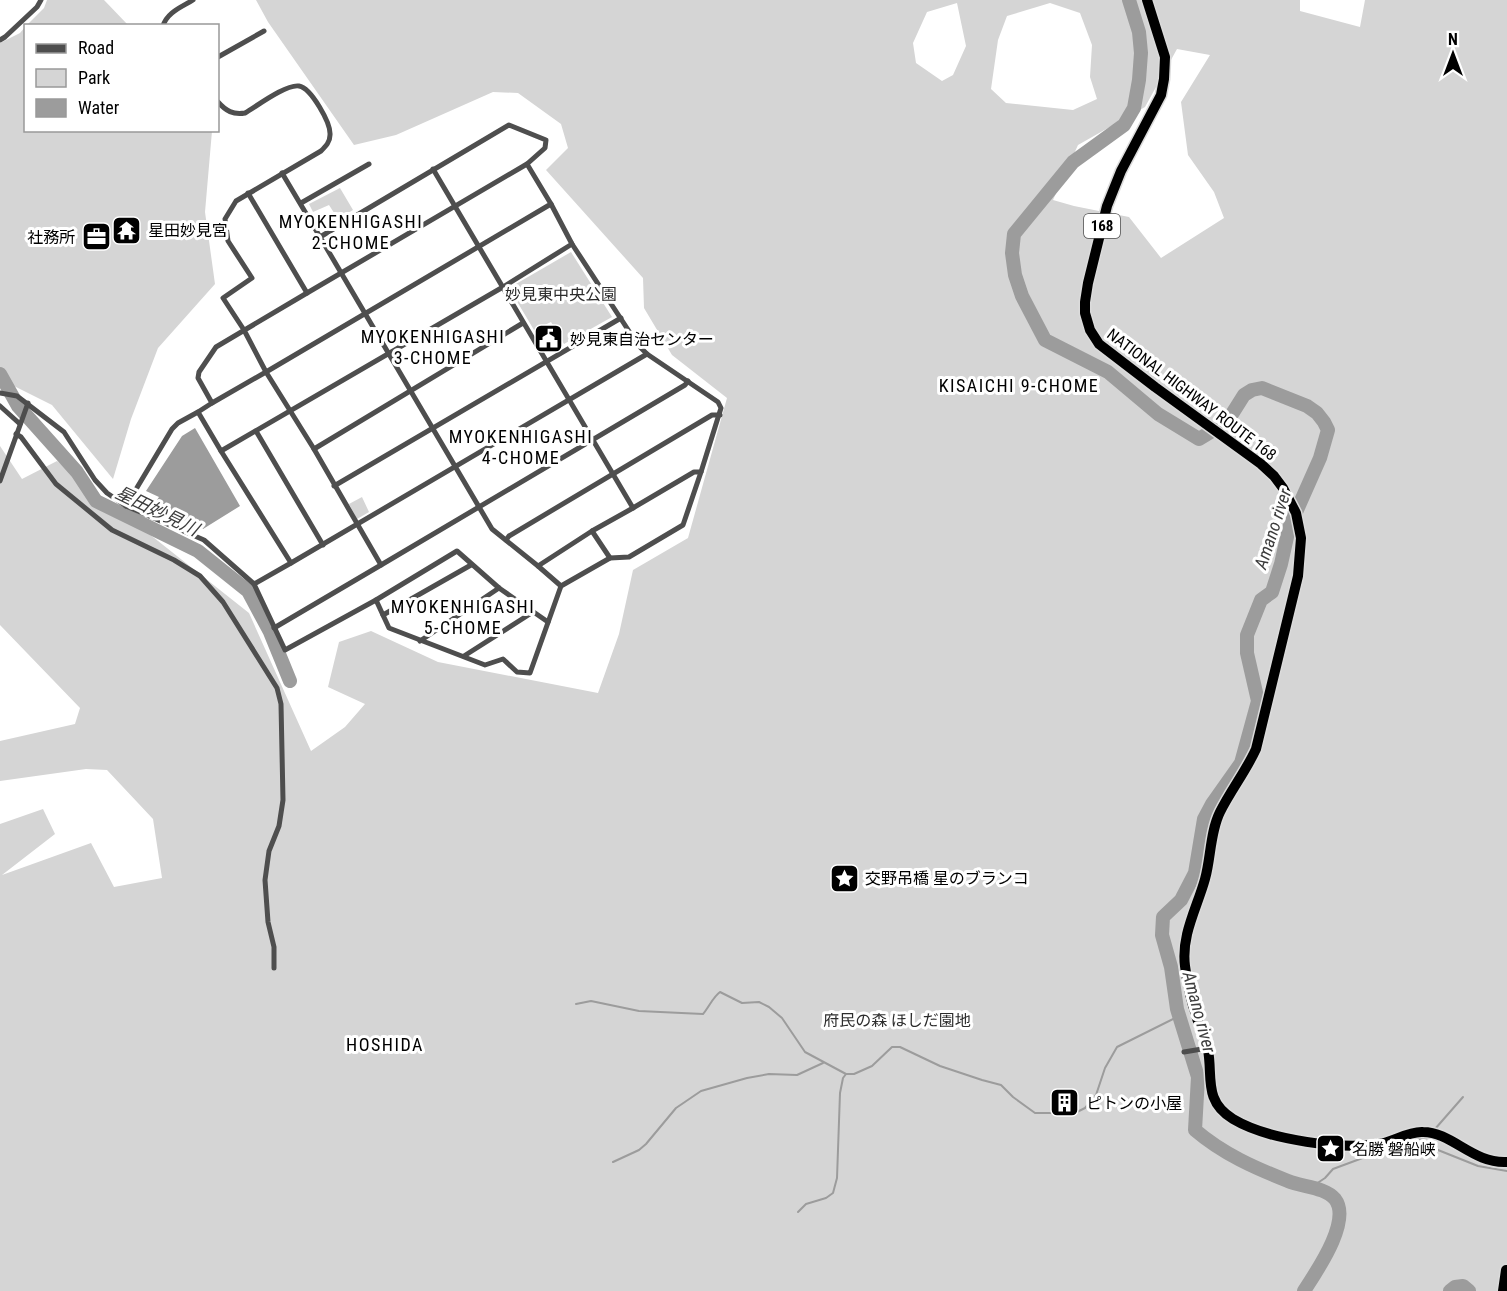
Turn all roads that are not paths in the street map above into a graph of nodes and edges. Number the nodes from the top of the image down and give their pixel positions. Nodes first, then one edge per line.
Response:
1 (40, 0) edge
2 (194, 0) edge
3 (1147, 0) edge
4 (164, 24) edge
5 (264, 31) dead end
6 (0, 40) edge
7 (219, 56) edge
8 (219, 103) edge
9 (369, 164) dead end
10 (527, 164) junction
11 (433, 170) junction
12 (282, 173) junction
13 (248, 194) junction
14 (301, 203) junction
15 (551, 204) junction
16 (454, 206) junction
17 (320, 237) junction
18 (572, 244) junction
19 (478, 246) junction
20 (341, 274) junction
21 (503, 287) junction
22 (307, 293) junction
23 (365, 314) junction
24 (621, 318) junction
25 (523, 323) junction
26 (244, 330) junction
27 (388, 353) junction
28 (647, 354) junction
29 (546, 362) junction
30 (266, 372) junction
31 (688, 381) junction
32 (410, 391) junction
33 (2, 393) edge
34 (569, 401) junction
35 (212, 403) junction
36 (0, 406) edge
37 (27, 406) junction
38 (198, 412) junction
39 (290, 412) junction
40 (720, 415) junction
41 (21, 421) junction
42 (433, 429) junction
43 (256, 431) junction
44 (16, 434) junction
45 (592, 441) junction
46 (314, 449) junction
47 (221, 451) junction
48 (454, 467) junction
49 (701, 471) junction
50 (613, 475) junction
51 (0, 481) edge
52 (334, 486) junction
53 (126, 506) junction
54 (478, 507) junction
55 (633, 508) junction
56 (357, 526) junction
57 (592, 531) junction
58 (506, 540) junction
59 (324, 545) junction
60 (610, 558) junction
61 (291, 563) junction
62 (381, 565) junction
63 (471, 565) junction
64 (538, 566) junction
65 (254, 584) junction
66 (561, 586) junction
67 (499, 588) junction
68 (376, 600) junction
69 (533, 612) junction
70 (383, 615) junction
71 (548, 622) junction
72 (274, 628) junction
73 (420, 641) junction
74 (464, 656) junction
75 (274, 968) dead end
76 (1205, 1049) junction
77 (1184, 1052) dead end
78 (1507, 1162) edge
79 (1506, 1270) edge
80 (1503, 1291) edge

1 - 6 street
2 - 4 street
3 - 76 highway, NATIONAL HIGHWAY ROUTE 168 / 168
5 - 7 street
8 - 12 street
9 - 14 street
10 - 11 street
10 - 15 street
10 - 16 street
11 - 16 street
11 - 17 street
12 - 13 street
12 - 14 street
13 - 22 street
13 - 26 street
14 - 17 street
15 - 18 street
15 - 19 street
16 - 19 street
16 - 20 street
17 - 20 street
18 - 21 street
18 - 24 street
19 - 21 street
19 - 23 street
20 - 22 street
20 - 23 street
21 - 25 street
21 - 27 street
22 - 26 street
23 - 27 street
23 - 30 street
24 - 28 street
24 - 29 street
25 - 29 street
25 - 32 street
26 - 30 street
26 - 35 street
27 - 32 street
27 - 39 street
28 - 31 street
28 - 34 street
29 - 34 street
29 - 42 street
30 - 35 street
30 - 39 street
31 - 40 street
31 - 45 street
32 - 42 street
32 - 46 street
33 - 37 street
34 - 45 street
34 - 48 street
35 - 38 street
36 - 41 street
37 - 41 street
37 - 53 street
38 - 47 street
38 - 53 street
39 - 43 street
39 - 46 street
40 - 49 street
40 - 50 street
41 - 44 street
42 - 48 street
42 - 52 street
43 - 47 street
43 - 59 street
44 - 51 street
44 - 75 street
45 - 50 street
45 - 54 street
46 - 52 street
47 - 61 street
48 - 54 street
48 - 56 street
49 - 55 street
49 - 60 street
50 - 55 street
50 - 58 street
52 - 56 street
53 - 65 street
54 - 58 street
54 - 62 street
55 - 57 street
56 - 59 street
56 - 62 street
57 - 60 street
57 - 64 street
58 - 64 street
59 - 61 street
60 - 66 street
61 - 65 street
62 - 72 street
63 - 67 street
63 - 68 street
63 - 70 street
64 - 66 street
65 - 72 street
66 - 71 street
67 - 69 street
67 - 73 street
68 - 70 street
68 - 72 street
69 - 71 street
69 - 74 street
70 - 73 street
71 - 74 street
73 - 74 street
76 - 77 street
76 - 78 highway, NATIONAL HIGHWAY ROUTE 168 / 168
79 - 80 highway

